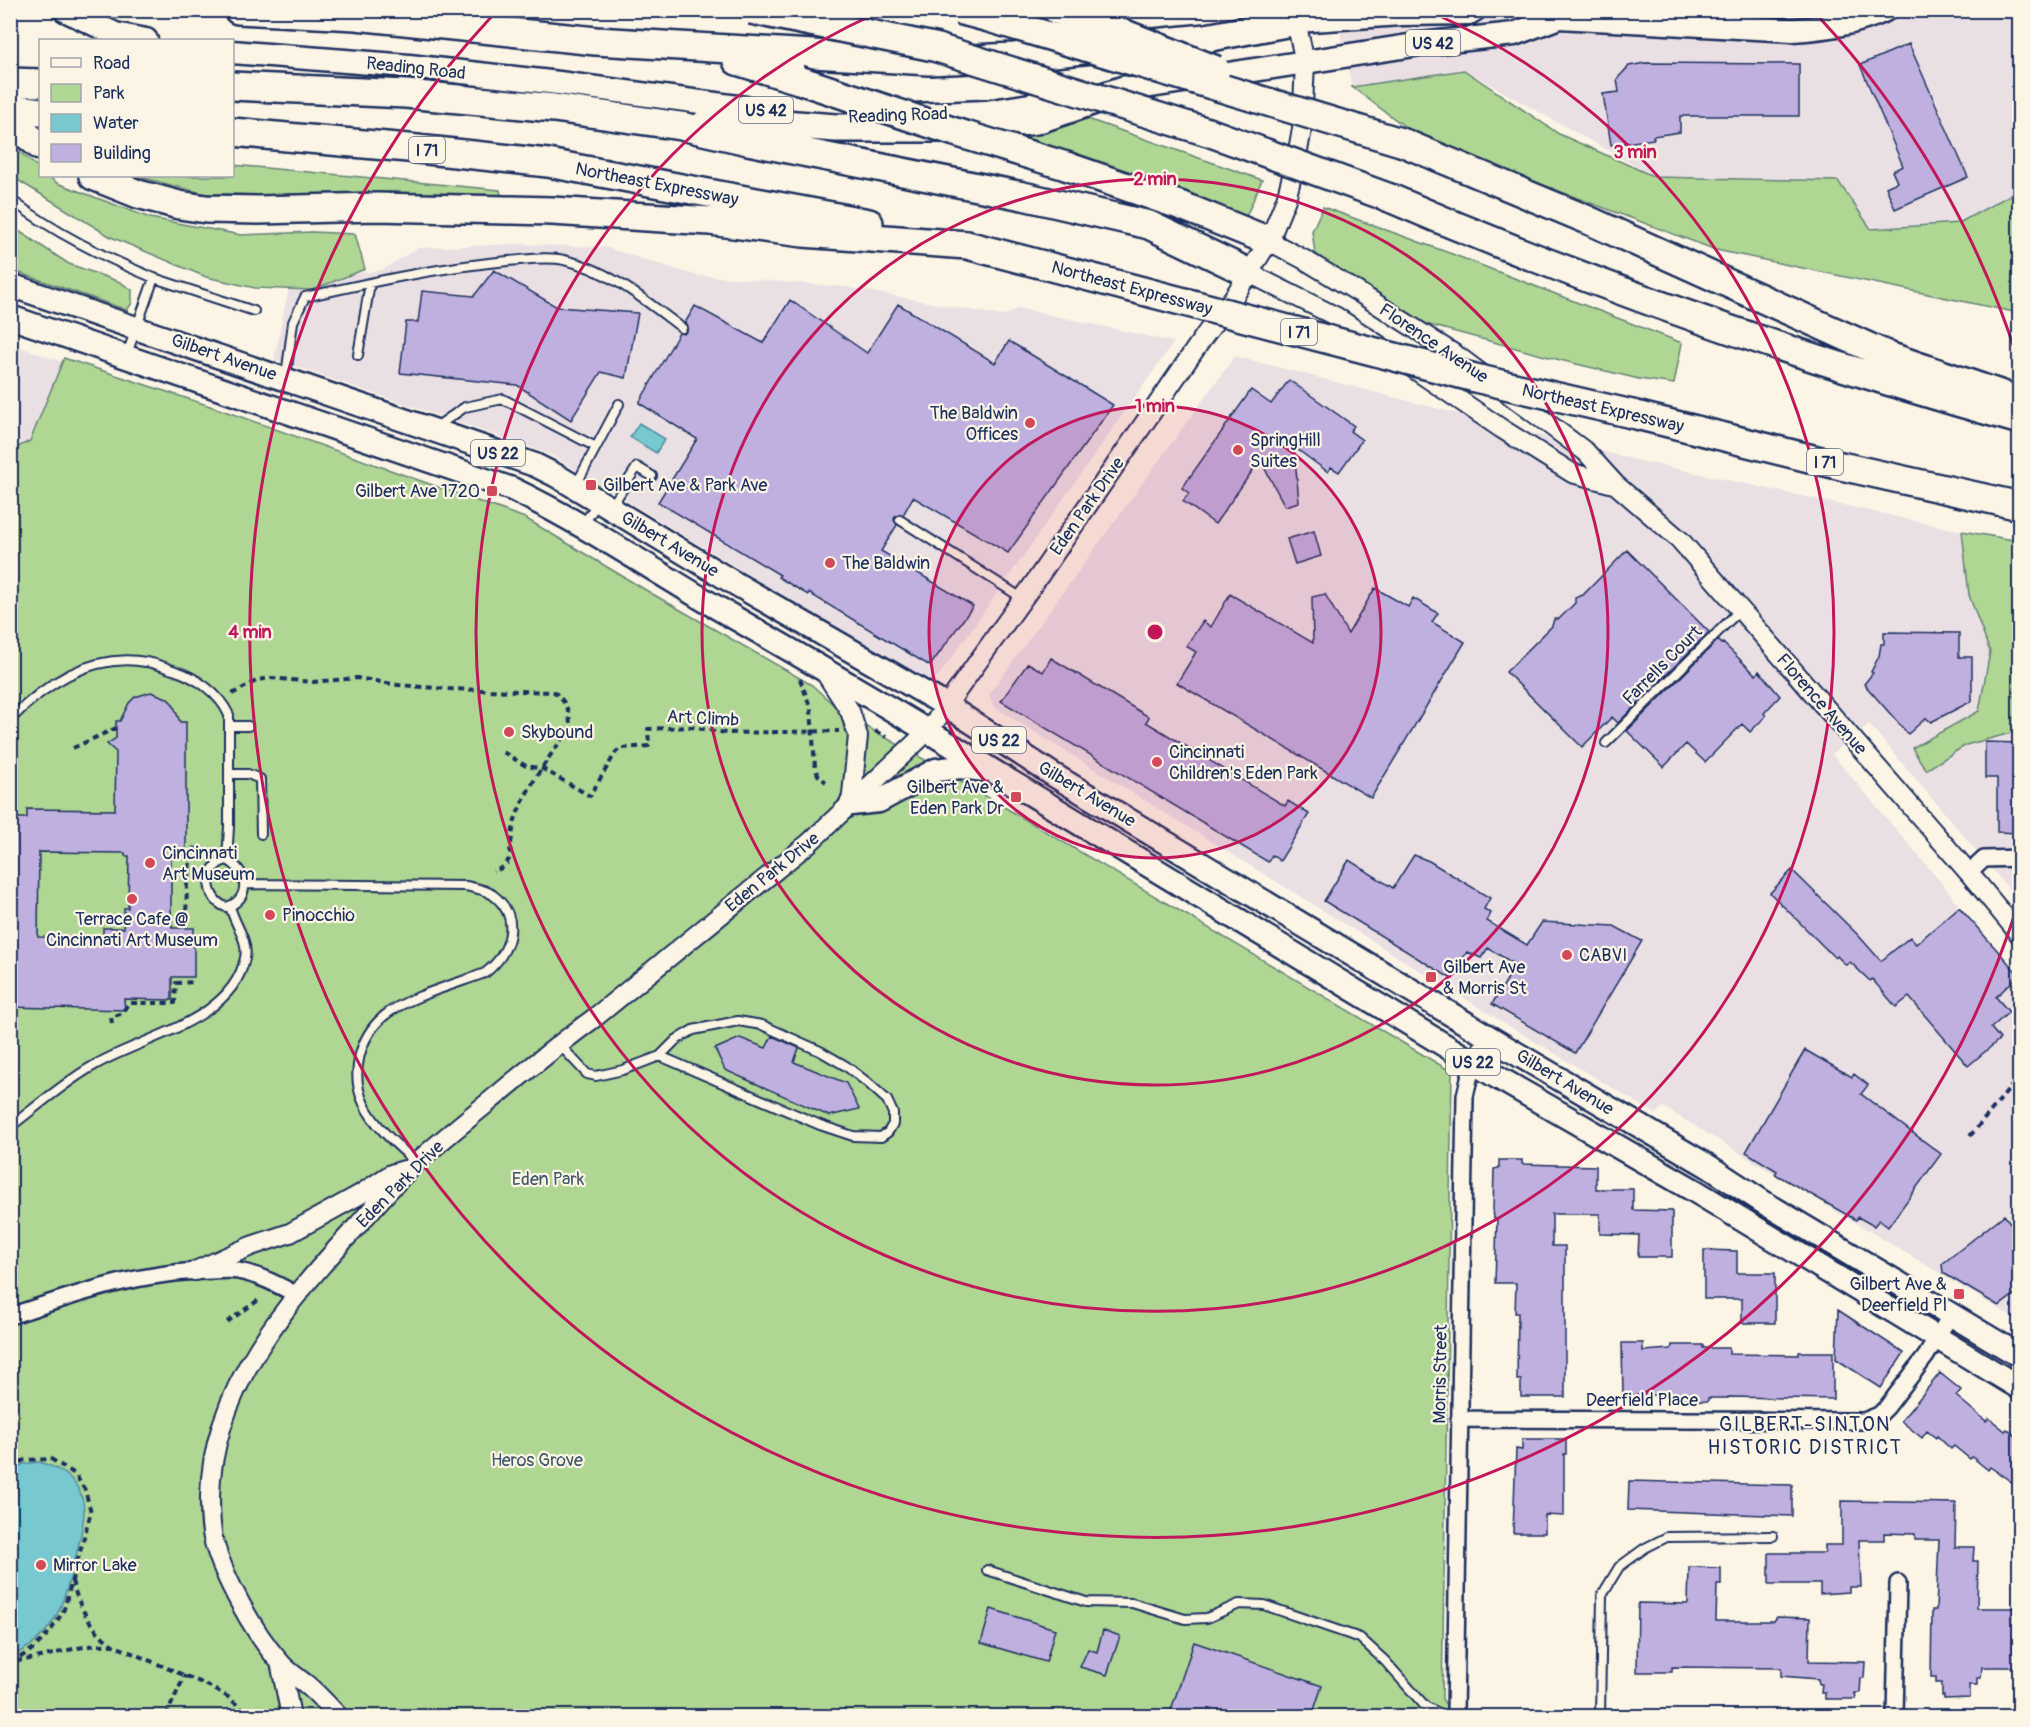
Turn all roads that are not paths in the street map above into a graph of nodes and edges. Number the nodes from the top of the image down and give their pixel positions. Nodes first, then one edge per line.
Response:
1 (65, 10) edge
2 (238, 10) edge
3 (751, 10) edge
4 (958, 10) edge
5 (1057, 10) edge
6 (1251, 10) edge
7 (1474, 10) edge
8 (1885, 10) edge
9 (1551, 14) edge
10 (1295, 16) edge
11 (1206, 38) junction
12 (141, 39) edge
13 (697, 48) junction
14 (234, 52) edge
15 (1305, 62) junction
16 (10, 82) edge
17 (39, 83) edge
18 (234, 86) edge
19 (1124, 90) junction
20 (10, 108) edge
21 (39, 112) edge
22 (10, 121) edge
23 (681, 126) junction
24 (234, 132) edge
25 (1404, 143) junction
26 (39, 145) edge
27 (96, 177) edge
28 (10, 199) edge
29 (1269, 241) junction
30 (967, 245) junction
31 (1249, 273) junction
32 (154, 278) junction
33 (370, 283) junction
34 (10, 285) edge
35 (254, 311) dead end
36 (10, 317) edge
37 (136, 327) junction
38 (682, 327) dead end
39 (358, 355) dead end
40 (126, 356) junction
41 (286, 379) junction
42 (2019, 401) edge
43 (620, 404) dead end
44 (2019, 420) edge
45 (432, 430) junction
46 (596, 447) junction
47 (652, 476) dead end
48 (1615, 484) junction
49 (575, 486) junction
50 (605, 504) junction
51 (2019, 506) edge
52 (900, 520) dead end
53 (582, 526) junction
54 (1023, 599) junction
55 (1740, 610) junction
56 (823, 669) junction
57 (947, 706) junction
58 (10, 720) edge
59 (230, 726) junction
60 (249, 726) dead end
61 (929, 730) junction
62 (1606, 743) dead end
63 (993, 771) junction
64 (230, 774) junction
65 (851, 804) junction
66 (261, 834) dead end
67 (2019, 858) edge
68 (227, 860) junction
69 (1969, 873) junction
70 (245, 884) junction
71 (230, 906) junction
72 (2019, 935) edge
73 (1488, 1036) junction
74 (559, 1044) junction
75 (660, 1056) junction
76 (1473, 1062) junction
77 (13, 1123) edge
78 (414, 1165) junction
79 (195, 1271) junction
80 (297, 1295) junction
81 (1951, 1314) junction
82 (10, 1316) edge
83 (1936, 1339) junction
84 (2019, 1356) edge
85 (2019, 1388) edge
86 (1459, 1419) junction
87 (1773, 1536) dead end
88 (987, 1570) dead end
89 (1898, 1583) dead end
90 (280, 1662) junction
91 (291, 1716) edge
92 (338, 1716) edge
93 (1445, 1716) edge
94 (1455, 1716) edge
95 (1600, 1716) edge
96 (1895, 1716) edge

1 - 12 main road
2 - 13 highway
3 - 44 highway, bridge
4 - 25 highway, bridge
5 - 25 highway, bridge
6 - 11 highway
7 - 10 main road
8 - 9 main road, Reading Road / US 42
9 - 15 main road, Reading Road / US 42
10 - 11 highway
10 - 15 street, Eden Park Drive
11 - 13 highway
13 - 29 highway, bridge
14 - 19 main road, Reading Road / US 42
15 - 19 main road, Reading Road / US 42
15 - 29 street, Eden Park Drive
16 - 17 highway
18 - 23 highway
19 - 23 highway
20 - 21 highway
22 - 26 highway
23 - 31 highway
24 - 30 highway, Northeast Expressway / I 71
25 - 42 highway
27 - 30 highway
28 - 32 lane
29 - 31 street, Eden Park Drive
29 - 48 street, Florence Avenue
30 - 51 highway, Northeast Expressway / I 71, bridge
31 - 48 street, Florence Avenue
31 - 54 street, Eden Park Drive
32 - 35 lane
32 - 37 lane
33 - 38 lane
33 - 39 lane
33 - 41 lane
34 - 37 main road, Gilbert Avenue / US 22
36 - 40 main road, Gilbert Avenue / US 22
37 - 40 lane
37 - 41 main road, Gilbert Avenue / US 22
40 - 53 main road, Gilbert Avenue / US 22
41 - 45 main road, Gilbert Avenue / US 22
43 - 46 lane
45 - 46 lane
45 - 49 main road, Gilbert Avenue / US 22
46 - 49 lane
47 - 50 lane
48 - 55 street, Florence Avenue
49 - 50 main road, Gilbert Avenue / US 22
50 - 53 lane
50 - 57 main road, Gilbert Avenue / US 22
52 - 54 lane
53 - 56 main road, Gilbert Avenue / US 22
54 - 57 street, Eden Park Drive
55 - 62 lane, Farrells Court
55 - 69 street, Florence Avenue
56 - 61 main road, Gilbert Avenue / US 22
56 - 65 street
57 - 61 street, Eden Park Drive
57 - 73 main road, Gilbert Avenue / US 22
58 - 59 lane
59 - 60 lane
59 - 64 lane
61 - 63 main road, Gilbert Avenue / US 22
61 - 65 street, Eden Park Drive
63 - 65 main road
63 - 76 main road, Gilbert Avenue / US 22
64 - 66 lane
64 - 68 lane
65 - 74 street, Eden Park Drive
67 - 69 street
68 - 70 lane
68 - 71 lane
69 - 72 street, Florence Avenue
70 - 71 lane
70 - 78 lane
71 - 77 lane
73 - 76 street, Morris Street
73 - 81 main road, Gilbert Avenue / US 22
74 - 75 lane
74 - 78 street, Eden Park Drive
75 - 75 lane
76 - 83 main road, Gilbert Avenue / US 22
76 - 86 street, Morris Street
78 - 79 street
78 - 80 street, Eden Park Drive
79 - 80 street
79 - 82 street
80 - 90 street, Eden Park Drive
81 - 83 street, Deerfield Place
81 - 84 main road, Gilbert Avenue / US 22
83 - 85 main road, Gilbert Avenue / US 22
83 - 86 street, Deerfield Place
86 - 94 street, Morris Street
87 - 95 lane
88 - 93 lane
89 - 96 street
90 - 91 street, Eden Park Drive
90 - 92 street, Eden Park Drive

